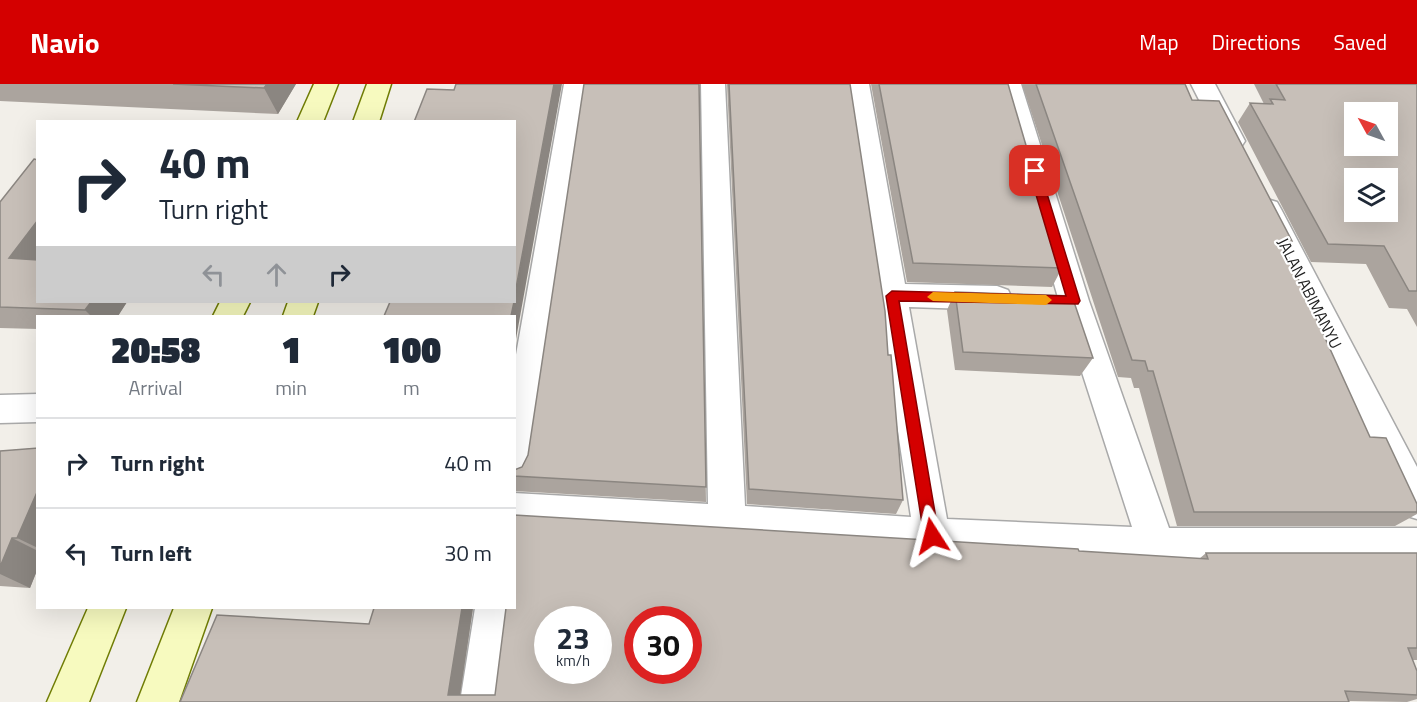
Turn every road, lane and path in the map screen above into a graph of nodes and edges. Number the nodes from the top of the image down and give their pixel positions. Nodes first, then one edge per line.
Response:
1 (326, 84) edge
2 (380, 84) edge
3 (576, 84) edge
4 (713, 84) edge
5 (857, 84) edge
6 (1009, 84) edge
7 (1203, 84) edge
8 (311, 120) edge
9 (367, 120) edge
10 (892, 296) junction
11 (1074, 301) junction
12 (36, 408) edge
13 (0, 409) edge
14 (516, 458) edge
15 (1417, 503) edge
16 (516, 510) edge
17 (726, 522) junction
18 (932, 536) junction
19 (1157, 546) junction
20 (1417, 546) edge
21 (107, 609) edge
22 (193, 609) edge
23 (494, 609) edge
24 (68, 702) edge
25 (158, 702) edge
26 (481, 702) edge

1 - 8 main road
2 - 9 main road
3 - 14 street
4 - 17 street
5 - 10 street
6 - 11 street
7 - 15 street, JALAN ABIMANYU
10 - 11 street
10 - 18 street
11 - 19 street
12 - 13 street
16 - 17 street
17 - 18 street
18 - 19 street
19 - 20 street
21 - 24 main road
22 - 25 main road
23 - 26 street

